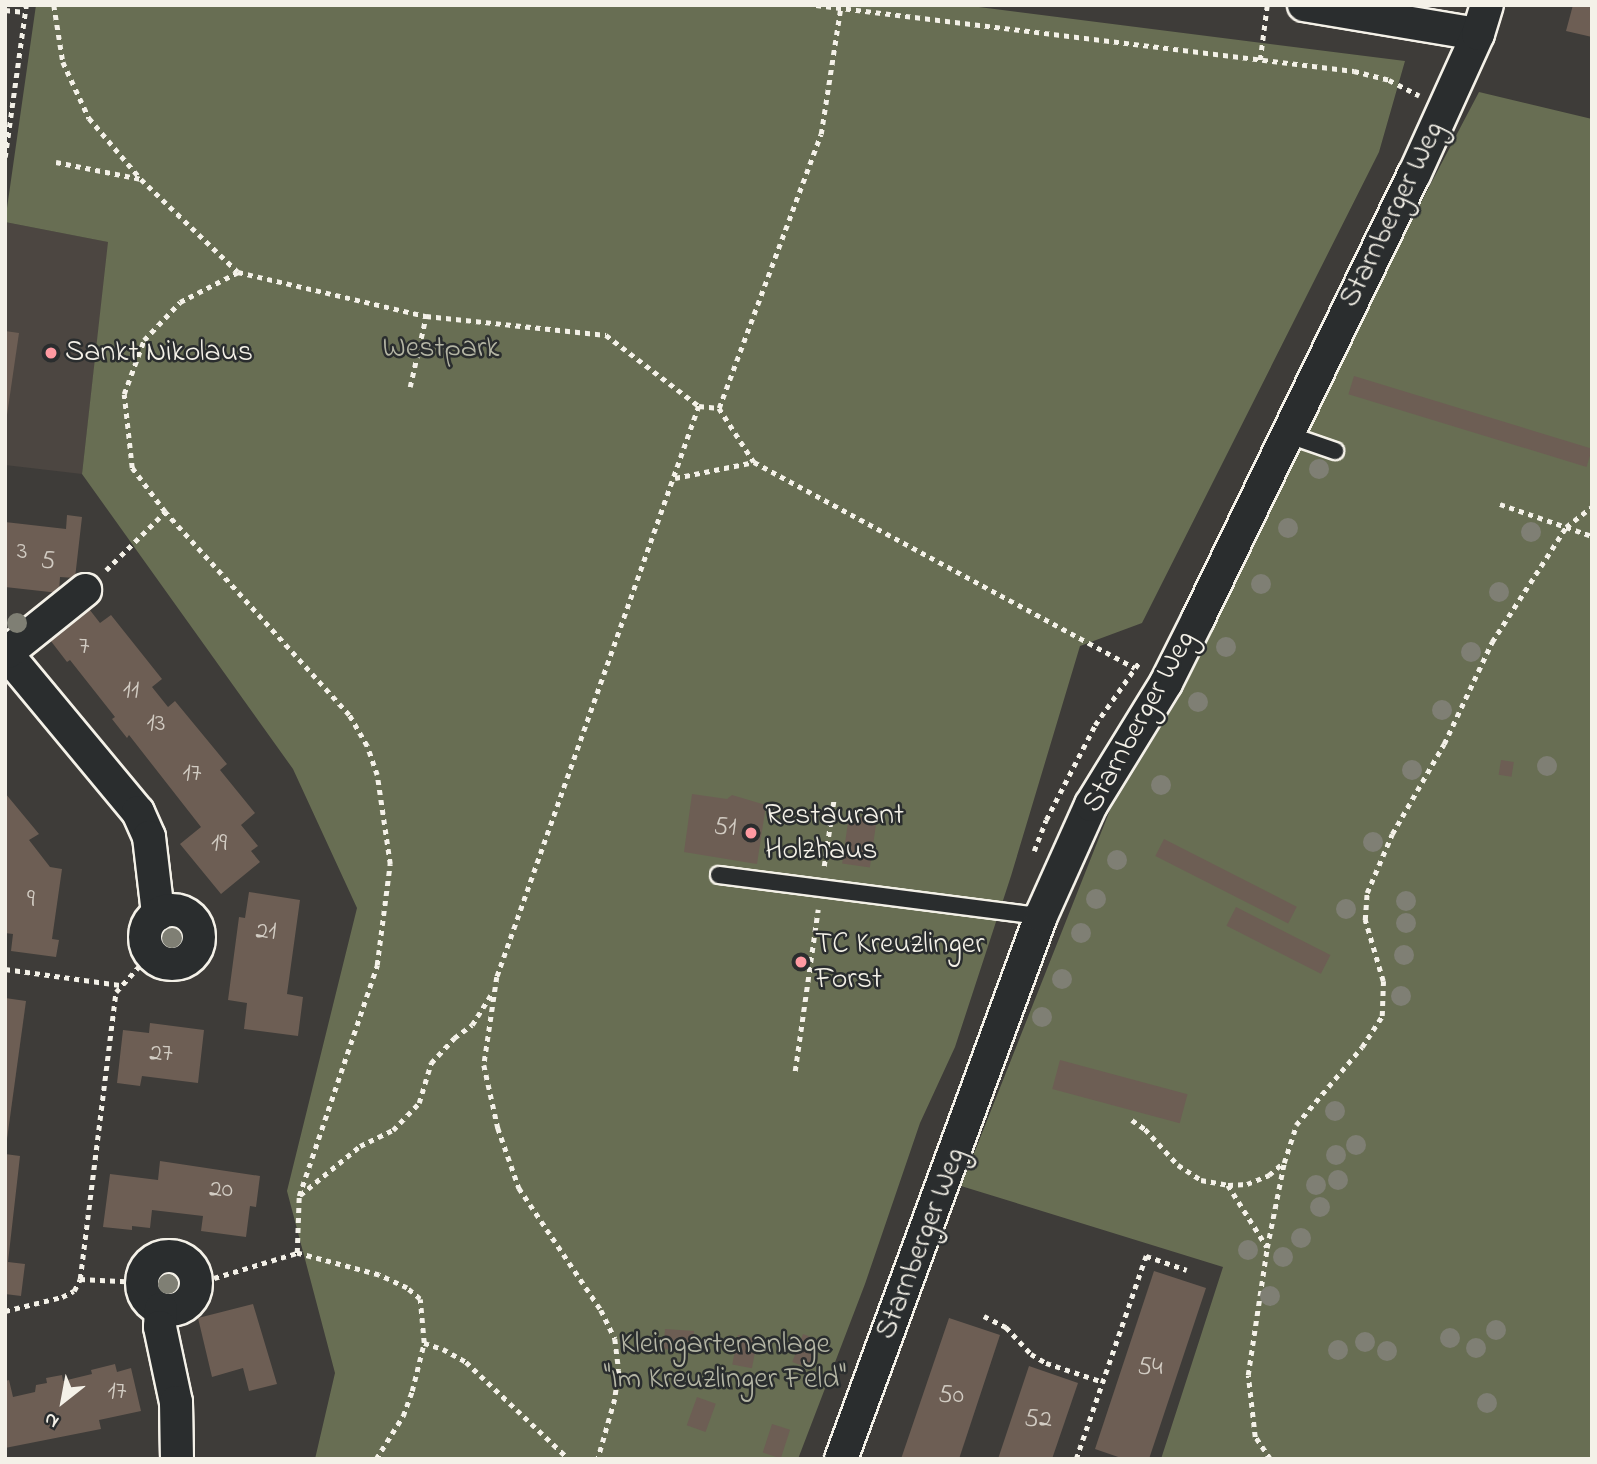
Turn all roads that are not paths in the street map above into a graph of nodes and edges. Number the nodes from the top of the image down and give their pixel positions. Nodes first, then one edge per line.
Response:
1 (1310, 6) edge
2 (1482, 20) edge
3 (1286, 434) junction
4 (1335, 451) dead end
5 (85, 590) road end
6 (6, 652) edge
7 (719, 875) dead end
8 (158, 914) junction
9 (1041, 916) junction
10 (162, 1309) junction
11 (177, 1459) edge
12 (841, 1459) edge

1 - 2 street
2 - 3 street, Starnberger Weg
3 - 4 lane
3 - 9 street, Starnberger Weg
5 - 6 street
6 - 8 street
7 - 9 lane
8 - 8 street
9 - 12 street, Starnberger Weg
10 - 10 street
10 - 11 street

